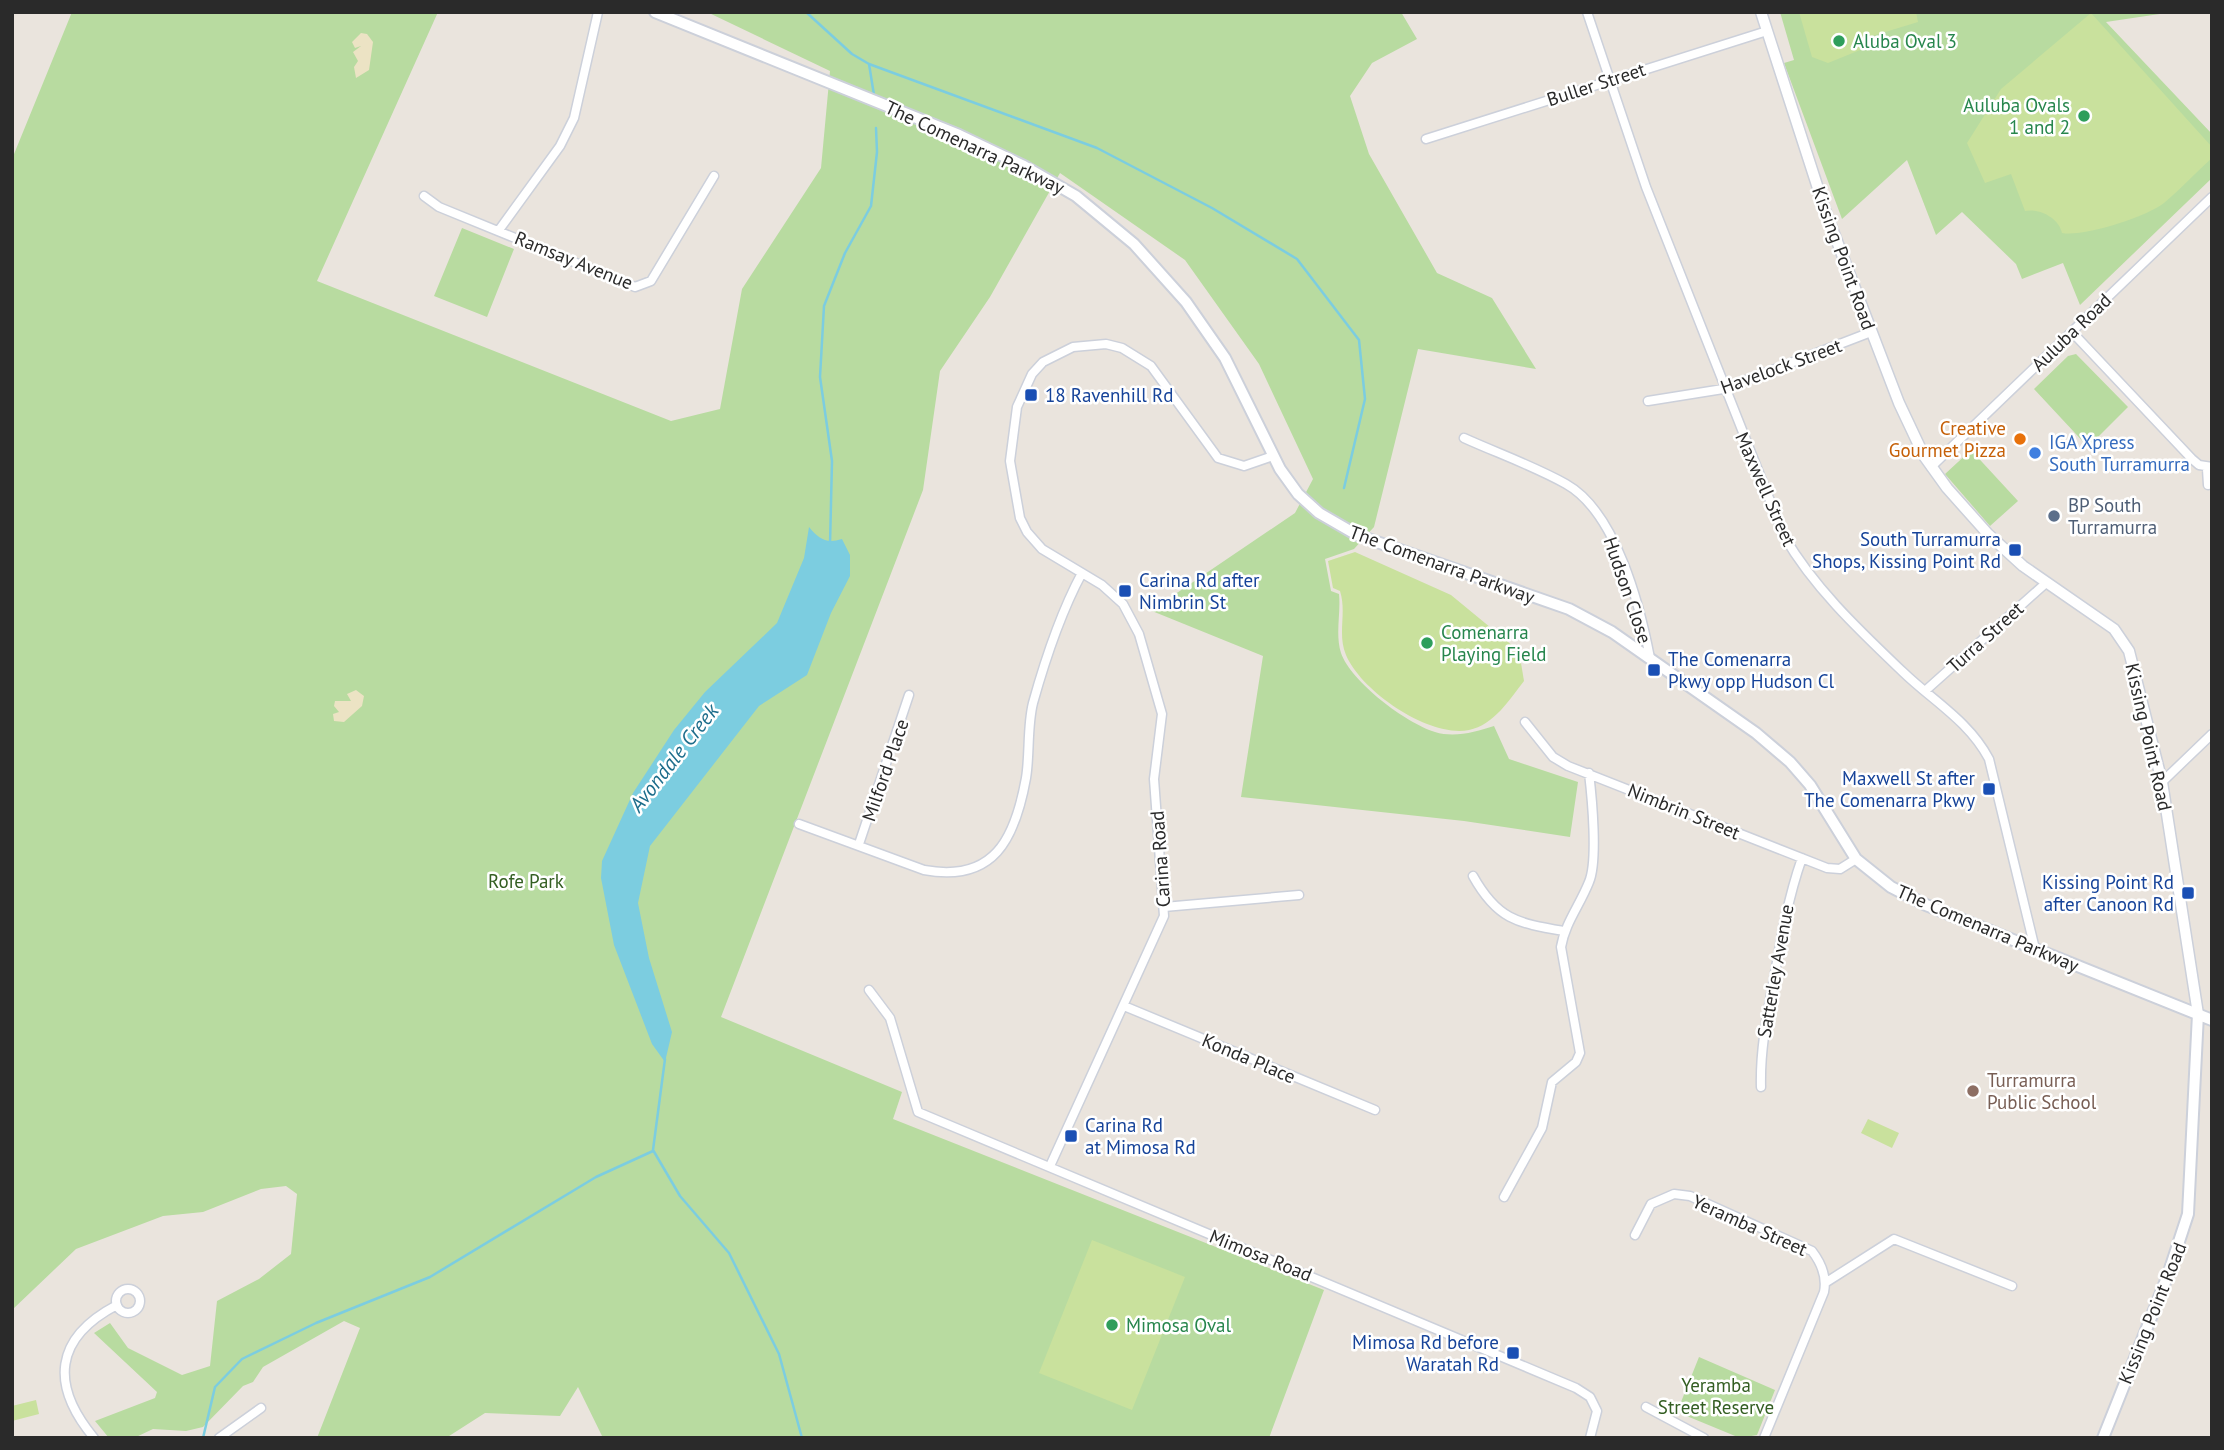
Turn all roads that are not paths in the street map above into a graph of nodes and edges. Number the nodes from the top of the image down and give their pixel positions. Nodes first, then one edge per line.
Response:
1 (598, 12) edge
2 (655, 12) edge
3 (1587, 12) edge
4 (1762, 12) edge
5 (1767, 31) junction
6 (1609, 80) junction
7 (1426, 139) dead end
8 (713, 176) dead end
9 (424, 196) dead end
10 (2212, 197) edge
11 (499, 230) junction
12 (1871, 332) junction
13 (2072, 332) junction
14 (1723, 389) junction
15 (1648, 401) dead end
16 (1464, 438) dead end
17 (1273, 456) junction
18 (1931, 467) junction
19 (2209, 468) edge
20 (2208, 485) dead end
21 (1082, 573) junction
22 (2046, 583) junction
23 (1650, 658) junction
24 (1924, 691) junction
25 (909, 695) dead end
26 (1525, 722) dead end
27 (2212, 734) edge
28 (1589, 773) junction
29 (2162, 782) junction
30 (799, 824) dead end
31 (859, 844) junction
32 (1802, 858) junction
33 (1856, 859) junction
34 (1473, 876) dead end
35 (1299, 895) dead end
36 (1164, 907) junction
37 (1564, 931) junction
38 (2035, 949) junction
39 (869, 990) dead end
40 (1124, 1006) junction
41 (2198, 1014) junction
42 (2212, 1020) edge
43 (1761, 1087) dead end
44 (1375, 1110) dead end
45 (1050, 1166) junction
46 (1504, 1198) dead end
47 (1636, 1235) dead end
48 (1825, 1283) junction
49 (2012, 1286) dead end
50 (117, 1305) dead end
51 (1646, 1407) dead end
52 (261, 1408) dead end
53 (220, 1437) edge
54 (94, 1438) edge
55 (1590, 1438) edge
56 (1704, 1438) edge
57 (1765, 1438) edge
58 (2103, 1438) edge

1 - 11 street
2 - 17 main road, The Comenarra Parkway
3 - 6 street, Maxwell Street
4 - 5 street, Kissing Point Road
5 - 6 street, Buller Street
5 - 12 street, Kissing Point Road
6 - 7 street, Buller Street
6 - 14 street, Maxwell Street
8 - 11 street, Ramsay Avenue
9 - 11 street, Ramsay Avenue
10 - 13 street, Auluba Road
12 - 14 street, Havelock Street
12 - 18 street, Kissing Point Road
13 - 18 street, Auluba Road
13 - 19 street
14 - 15 street, Havelock Street
14 - 24 street, Maxwell Street
16 - 23 street, Hudson Close
17 - 21 street
17 - 23 main road, The Comenarra Parkway
18 - 22 street, Kissing Point Road
19 - 20 street
21 - 31 street
21 - 36 street, Carina Road
22 - 24 street, Turra Street
22 - 29 street, Kissing Point Road
23 - 33 main road, The Comenarra Parkway
24 - 38 street, Maxwell Street
25 - 31 street, Milford Place
26 - 28 street, Nimbrin Street
27 - 29 street
28 - 32 street, Nimbrin Street
28 - 37 street
29 - 41 street, Kissing Point Road
30 - 31 street
32 - 33 street, Nimbrin Street
32 - 43 street, Satterley Avenue
33 - 38 main road, The Comenarra Parkway
34 - 37 street
35 - 36 street
36 - 40 street, Carina Road
37 - 46 street
38 - 41 main road, The Comenarra Parkway
39 - 45 street, Mimosa Road
40 - 44 street, Konda Place
40 - 45 street, Carina Road
41 - 42 main road, The Comenarra Parkway
41 - 58 main road, Kissing Point Road
45 - 55 street, Mimosa Road
47 - 48 street, Yeramba Street
48 - 49 street
48 - 57 street
50 - 54 street
51 - 56 street
52 - 53 street

